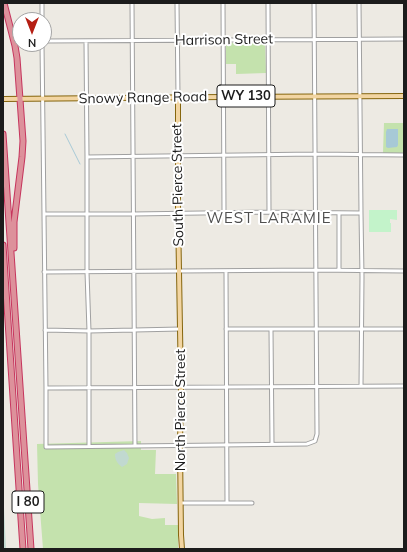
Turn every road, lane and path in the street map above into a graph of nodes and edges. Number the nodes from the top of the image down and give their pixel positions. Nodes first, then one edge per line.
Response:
1 (4, 3) edge
2 (132, 3) edge
3 (177, 3) edge
4 (223, 3) edge
5 (268, 3) edge
6 (314, 3) edge
7 (359, 3) edge
8 (268, 39) junction
9 (314, 39) junction
10 (359, 39) junction
11 (404, 39) edge
12 (86, 40) junction
13 (132, 40) junction
14 (177, 40) junction
15 (223, 40) junction
16 (52, 41) edge
17 (42, 52) edge
18 (223, 96) junction
19 (269, 96) junction
20 (315, 96) junction
21 (360, 96) junction
22 (404, 96) edge
23 (178, 97) junction
24 (87, 98) junction
25 (132, 98) junction
26 (3, 99) edge
27 (19, 99) junction
28 (42, 99) junction
29 (3, 134) edge
30 (315, 154) junction
31 (361, 154) junction
32 (269, 155) junction
33 (404, 155) edge
34 (178, 156) junction
35 (223, 156) junction
36 (87, 157) junction
37 (132, 157) junction
38 (269, 212) junction
39 (316, 212) junction
40 (178, 213) junction
41 (224, 213) junction
42 (339, 213) junction
43 (361, 213) junction
44 (44, 214) junction
45 (87, 214) junction
46 (133, 214) junction
47 (3, 245) edge
48 (315, 270) junction
49 (339, 270) junction
50 (362, 270) junction
51 (404, 270) edge
52 (134, 271) junction
53 (180, 271) junction
54 (226, 271) junction
55 (44, 272) junction
56 (87, 272) junction
57 (3, 273) edge
58 (14, 293) junction
59 (7, 307) junction
60 (362, 328) junction
61 (404, 328) edge
62 (180, 329) junction
63 (226, 329) junction
64 (271, 329) junction
65 (317, 329) junction
66 (45, 330) junction
67 (134, 330) junction
68 (89, 331) junction
69 (227, 386) junction
70 (316, 386) junction
71 (362, 386) junction
72 (404, 386) edge
73 (135, 387) junction
74 (181, 387) junction
75 (272, 387) junction
76 (46, 388) junction
77 (90, 388) junction
78 (272, 444) junction
79 (226, 445) junction
80 (89, 446) junction
81 (135, 446) junction
82 (180, 446) junction
83 (181, 503) junction
84 (227, 503) junction
85 (252, 503) dead end
86 (23, 549) edge
87 (31, 549) edge
88 (182, 549) edge

1 - 27 highway
2 - 13 street
3 - 14 street, South Pierce Street
4 - 15 street
5 - 8 street
6 - 9 street
7 - 10 street
8 - 9 street, Harrison Street
8 - 15 street, Harrison Street
8 - 19 street
9 - 10 street, Harrison Street
9 - 20 street
10 - 11 street, Harrison Street
10 - 21 street
12 - 13 street, Harrison Street
12 - 16 street, Harrison Street
12 - 24 street
13 - 14 street, Harrison Street
13 - 25 street
14 - 15 street, Harrison Street
14 - 23 street, South Pierce Street
15 - 18 street
17 - 28 street
18 - 19 main road, Snowy Range Road / WY 130
18 - 23 main road, Snowy Range Road / WY 130
18 - 35 street
19 - 20 main road, Snowy Range Road / WY 130
19 - 32 street
20 - 21 main road, Snowy Range Road / WY 130
20 - 30 street
21 - 22 main road, Snowy Range Road / WY 130
21 - 31 street
23 - 25 main road, Snowy Range Road / WY 130
23 - 34 main road, South Pierce Street
24 - 25 main road, Snowy Range Road / WY 130
24 - 28 main road, Snowy Range Road / WY 130
24 - 36 street
25 - 37 street
26 - 27 main road, Snowy Range Road / WY 130
27 - 28 main road, Snowy Range Road / WY 130
27 - 58 highway
28 - 44 street
29 - 58 highway, I 80
30 - 31 street
30 - 32 street
30 - 39 street
31 - 33 street
31 - 43 street
32 - 35 street
32 - 38 street
34 - 35 street
34 - 37 street
34 - 40 main road, South Pierce Street
35 - 41 street
36 - 37 street
36 - 45 street
37 - 46 street
38 - 39 street
38 - 41 street
39 - 42 street
39 - 48 street
40 - 41 street
40 - 46 street
40 - 53 main road, South Pierce Street
42 - 43 street
42 - 49 street
43 - 50 street
44 - 45 street
44 - 55 street
45 - 46 street
45 - 56 street
46 - 52 street
47 - 59 highway, I 80
48 - 49 street
48 - 54 street
48 - 65 street
49 - 50 street
50 - 51 street
50 - 60 street
52 - 53 street
52 - 56 street
52 - 67 street
53 - 54 street
53 - 62 main road, North Pierce Street
54 - 63 street
55 - 56 street
55 - 66 street
56 - 68 street
57 - 59 highway
58 - 87 highway, I 80
59 - 86 highway, I 80
60 - 61 street
60 - 65 street
60 - 71 street
62 - 67 street
62 - 74 main road, North Pierce Street
63 - 64 street
63 - 69 street
64 - 65 street
64 - 75 street
65 - 70 street
66 - 68 street
66 - 76 street
67 - 68 street
67 - 73 street
68 - 77 street
69 - 74 street
69 - 75 street
69 - 79 street
70 - 71 street
70 - 75 street
70 - 78 street
71 - 72 street
73 - 74 street
73 - 77 street
73 - 81 street
74 - 82 main road, North Pierce Street
75 - 78 street
76 - 77 street
76 - 80 street
77 - 80 street
78 - 79 street
79 - 82 street
79 - 84 street
80 - 81 street
81 - 82 street
82 - 83 main road, North Pierce Street
83 - 84 street
83 - 88 main road, North Pierce Street
84 - 85 street

